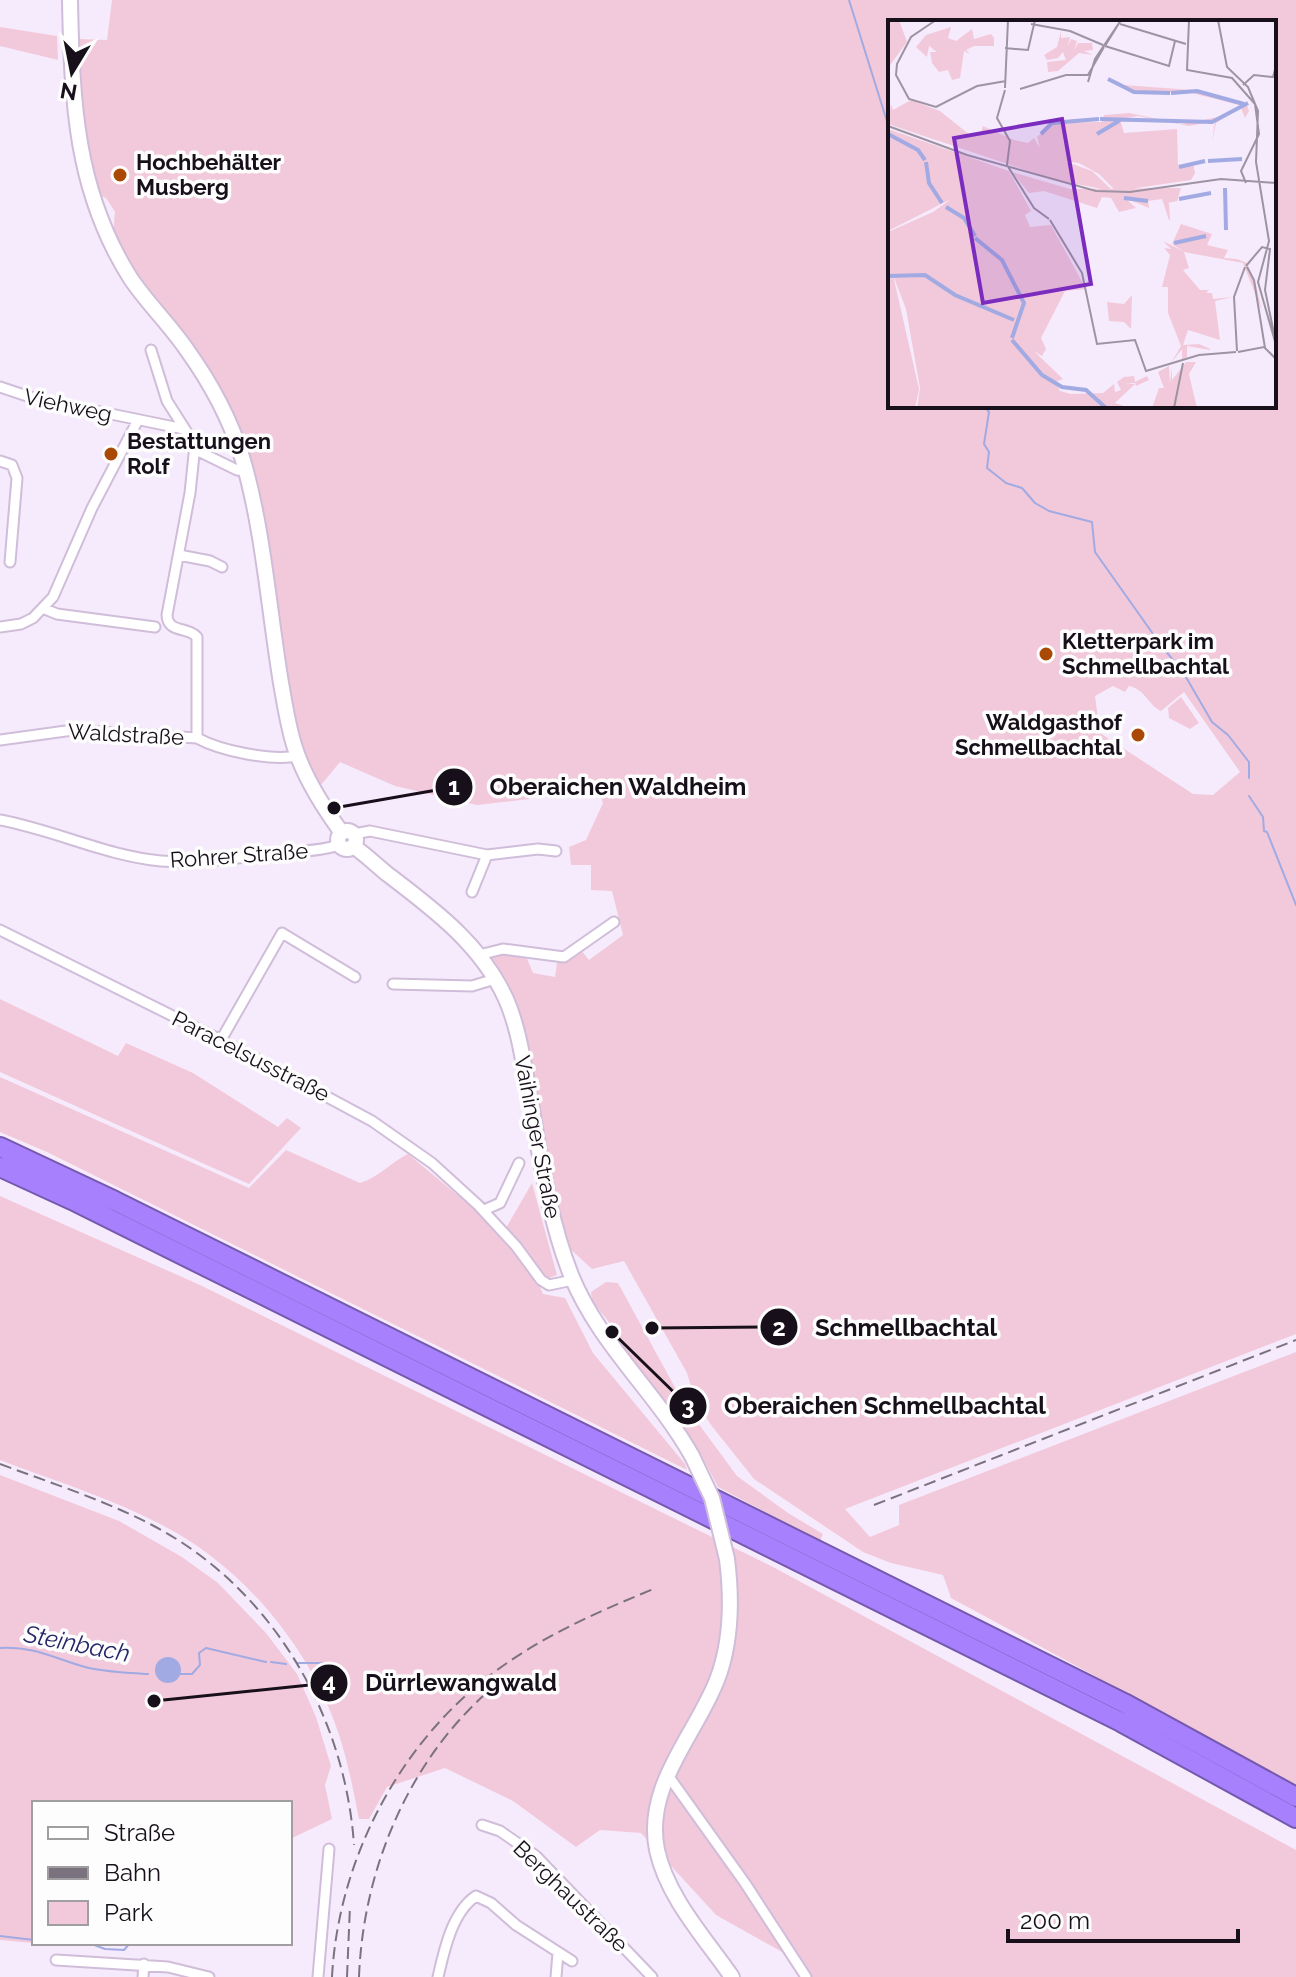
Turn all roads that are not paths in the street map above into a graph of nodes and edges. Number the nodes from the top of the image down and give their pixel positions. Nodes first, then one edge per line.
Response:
1 (70, 0) edge
2 (151, 350) dead end
3 (0, 387) edge
4 (138, 420) junction
5 (184, 429) junction
6 (196, 450) junction
7 (0, 461) edge
8 (245, 471) junction
9 (179, 555) junction
10 (10, 562) dead end
11 (222, 567) dead end
12 (45, 609) junction
13 (0, 627) edge
14 (155, 627) dead end
15 (197, 738) junction
16 (0, 740) edge
17 (298, 756) junction
18 (0, 820) edge
19 (347, 839) junction
20 (556, 851) dead end
21 (487, 855) junction
22 (472, 892) dead end
23 (614, 922) dead end
24 (0, 930) edge
25 (479, 955) junction
26 (355, 977) dead end
27 (495, 979) junction
28 (393, 984) dead end
29 (221, 1040) junction
30 (0, 1147) edge
31 (519, 1163) dead end
32 (0, 1167) edge
33 (484, 1210) junction
34 (573, 1280) junction
35 (667, 1774) junction
36 (1296, 1797) edge
37 (1296, 1818) edge
38 (482, 1825) dead end
39 (329, 1849) dead end
40 (558, 1953) junction
41 (56, 1960) dead end
42 (572, 1961) dead end
43 (144, 1964) junction
44 (143, 1977) edge
45 (208, 1977) edge
46 (318, 1977) edge
47 (438, 1977) edge
48 (556, 1977) edge
49 (652, 1977) edge
50 (732, 1977) edge
51 (806, 1977) edge

1 - 8 main road, Vaihinger Straße
2 - 5 street
3 - 4 street, Viehweg
4 - 5 street, Viehweg
4 - 12 street
5 - 6 street
6 - 8 street
6 - 9 street
7 - 10 street
8 - 17 main road, Vaihinger Straße
9 - 11 street
9 - 15 street
12 - 13 street
12 - 14 street
15 - 16 street, Waldstraße
15 - 17 street, Waldstraße
17 - 19 main road, Vaihinger Straße
18 - 19 street, Rohrer Straße
19 - 21 street, Rohrer Straße
19 - 25 main road, Vaihinger Straße
20 - 21 street, Rohrer Straße
21 - 22 street
23 - 25 street
24 - 29 street, Paracelsusstraße
25 - 27 main road, Vaihinger Straße
26 - 29 street
27 - 28 street
27 - 34 main road, Vaihinger Straße
29 - 33 street, Paracelsusstraße
30 - 36 highway
31 - 33 street
32 - 37 highway
33 - 34 street, Paracelsusstraße
34 - 35 main road, Vaihinger Straße, bridge
35 - 50 main road, Vaihinger Straße
35 - 51 street
38 - 49 street, Berghaustraße
39 - 46 street
40 - 42 street
40 - 47 street
40 - 48 street
41 - 43 street
43 - 44 street
43 - 45 street

